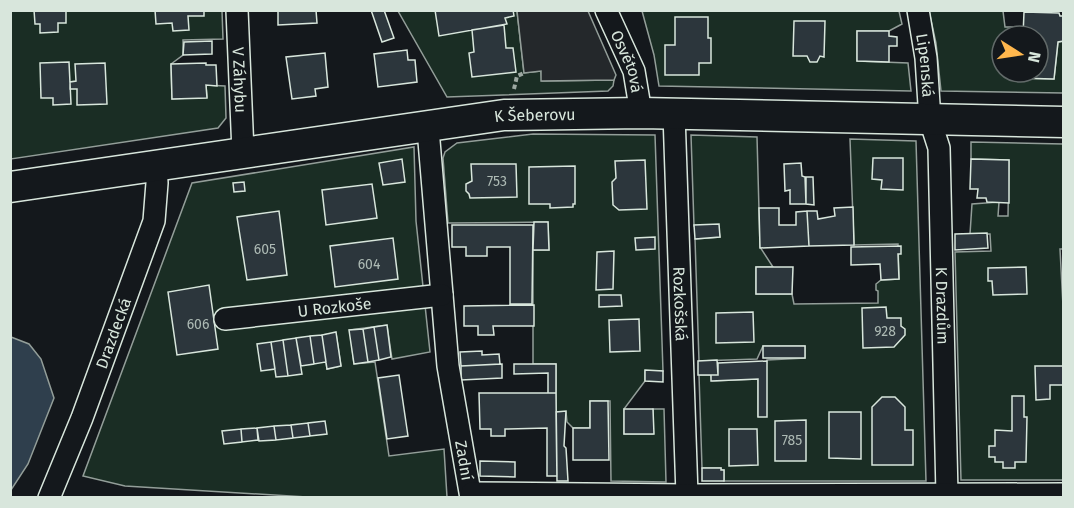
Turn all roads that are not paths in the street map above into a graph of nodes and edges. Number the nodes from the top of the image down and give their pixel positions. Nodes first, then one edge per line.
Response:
1 (237, 10) edge
2 (606, 10) edge
3 (918, 10) edge
4 (641, 113) junction
5 (674, 114) junction
6 (930, 120) junction
7 (1064, 122) edge
8 (425, 125) junction
9 (243, 152) junction
10 (156, 165) junction
11 (10, 187) edge
12 (442, 295) junction
13 (225, 319) dead end
14 (946, 494) junction
15 (1064, 494) edge
16 (472, 495) edge
17 (687, 495) junction
18 (49, 498) edge

1 - 9 street, V Záhybu
2 - 4 street, Osvětová
3 - 6 street, Lipenská
4 - 5 street, K Šeberovu
4 - 8 street, K Šeberovu
5 - 6 street, K Šeberovu
5 - 17 street, Rozkošská
6 - 7 street, K Šeberovu
6 - 14 street, K Drazdům
8 - 9 street, K Šeberovu
8 - 12 street, Zadní
9 - 10 street, K Šeberovu
10 - 11 street, K Šeberovu
10 - 18 street, Drazdecká
12 - 13 street, U Rozkoše
12 - 16 street, Zadní
14 - 15 street, Zadní
14 - 17 street, Zadní
16 - 17 street, Zadní

